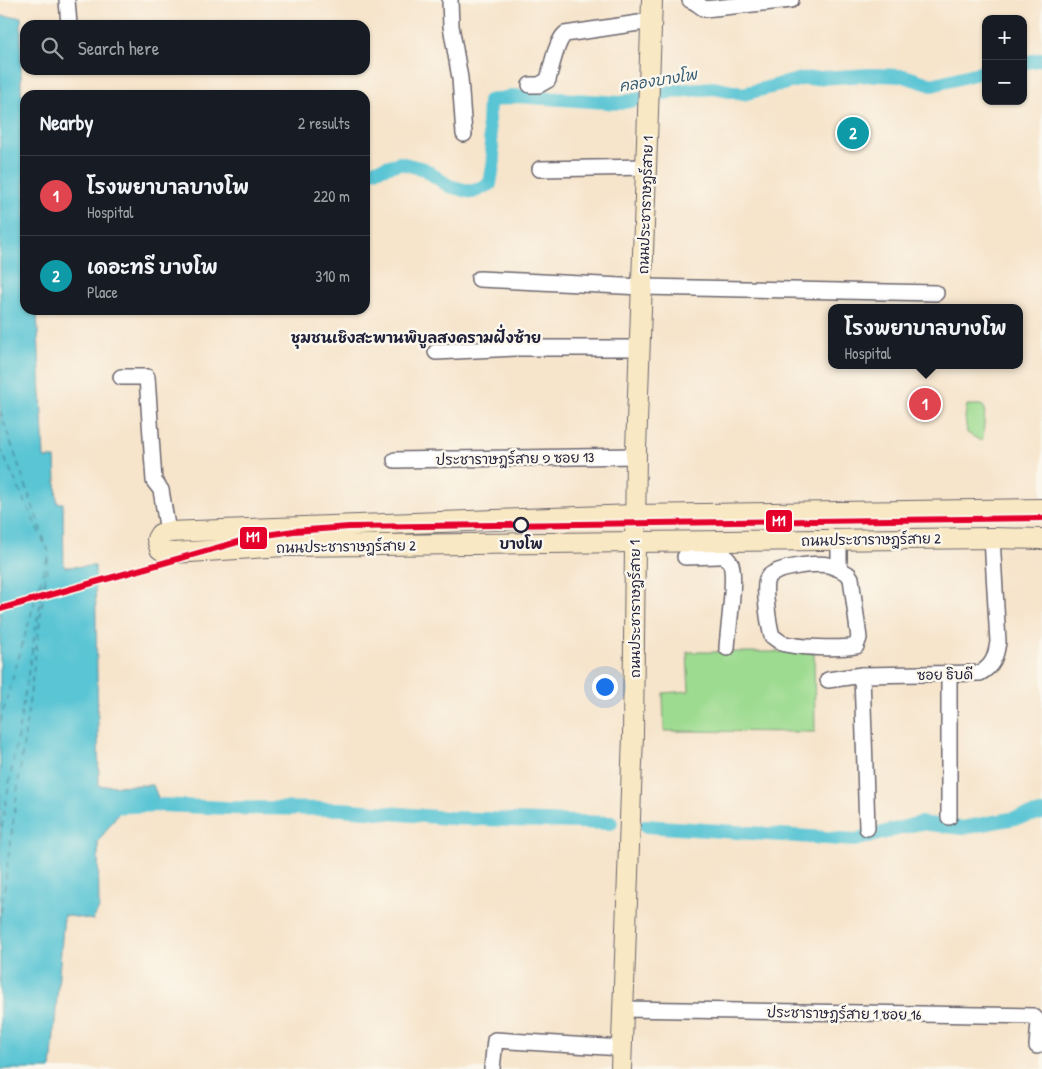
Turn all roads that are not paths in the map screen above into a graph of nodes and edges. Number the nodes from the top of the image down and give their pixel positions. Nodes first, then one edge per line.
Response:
1 (67, 0) edge
2 (450, 0) edge
3 (652, 0) edge
4 (690, 0) edge
5 (790, 0) edge
6 (69, 20) edge
7 (652, 22) junction
8 (530, 85) dead end
9 (464, 134) dead end
10 (647, 166) junction
11 (540, 170) dead end
12 (479, 279) dead end
13 (642, 287) junction
14 (936, 293) dead end
15 (640, 348) junction
16 (436, 352) dead end
17 (122, 376) dead end
18 (636, 456) junction
19 (395, 460) dead end
20 (1042, 509) edge
21 (634, 515) junction
22 (168, 532) junction
23 (992, 538) junction
24 (1042, 539) edge
25 (839, 540) junction
26 (634, 543) junction
27 (722, 548) junction
28 (685, 557) dead end
29 (839, 569) junction
30 (727, 648) dead end
31 (950, 674) junction
32 (862, 676) junction
33 (828, 680) dead end
34 (949, 817) dead end
35 (866, 828) dead end
36 (623, 1009) junction
37 (1037, 1046) dead end
38 (622, 1048) junction
39 (492, 1069) edge
40 (621, 1069) edge

1 - 6 street
2 - 9 street
3 - 7 main road, ถนนประชาราษฎร์สาย 1
4 - 5 street
7 - 8 street
7 - 10 main road, ถนนประชาราษฎร์สาย 1
10 - 11 street
10 - 13 main road, ถนนประชาราษฎร์สาย 1
12 - 13 street
13 - 14 street
13 - 15 main road, ถนนประชาราษฎร์สาย 1
15 - 16 street
15 - 18 main road, ถนนประชาราษฎร์สาย 1
17 - 22 street
18 - 19 street, ประชาราษฎร์สาย ๑ ซอย 13
18 - 21 main road, ถนนประชาราษฎร์สาย 1
20 - 21 main road, ถนนประชาราษฎร์สาย 2
21 - 22 main road, ถนนประชาราษฎร์สาย 2
21 - 26 main road, ถนนประชาราษฎร์สาย 1
22 - 26 main road, ถนนประชาราษฎร์สาย 2
23 - 24 main road, ถนนประชาราษฎร์สาย 2
23 - 25 main road, ถนนประชาราษฎร์สาย 2
23 - 31 street, ซอย ธิบดี
25 - 27 main road, ถนนประชาราษฎร์สาย 2
25 - 29 street
26 - 27 main road, ถนนประชาราษฎร์สาย 2
26 - 36 main road, ถนนประชาราษฎร์สาย 1
27 - 28 street
27 - 30 street
29 - 29 street
31 - 32 street, ซอย ธิบดี
31 - 34 street
32 - 33 street, ซอย ธิบดี
32 - 35 street
36 - 37 street, ประชาราษฎร์สาย 1 ซอย 16
36 - 38 main road, ถนนประชาราษฎร์สาย 1
38 - 39 street
38 - 40 main road, ถนนประชาราษฎร์สาย 1

